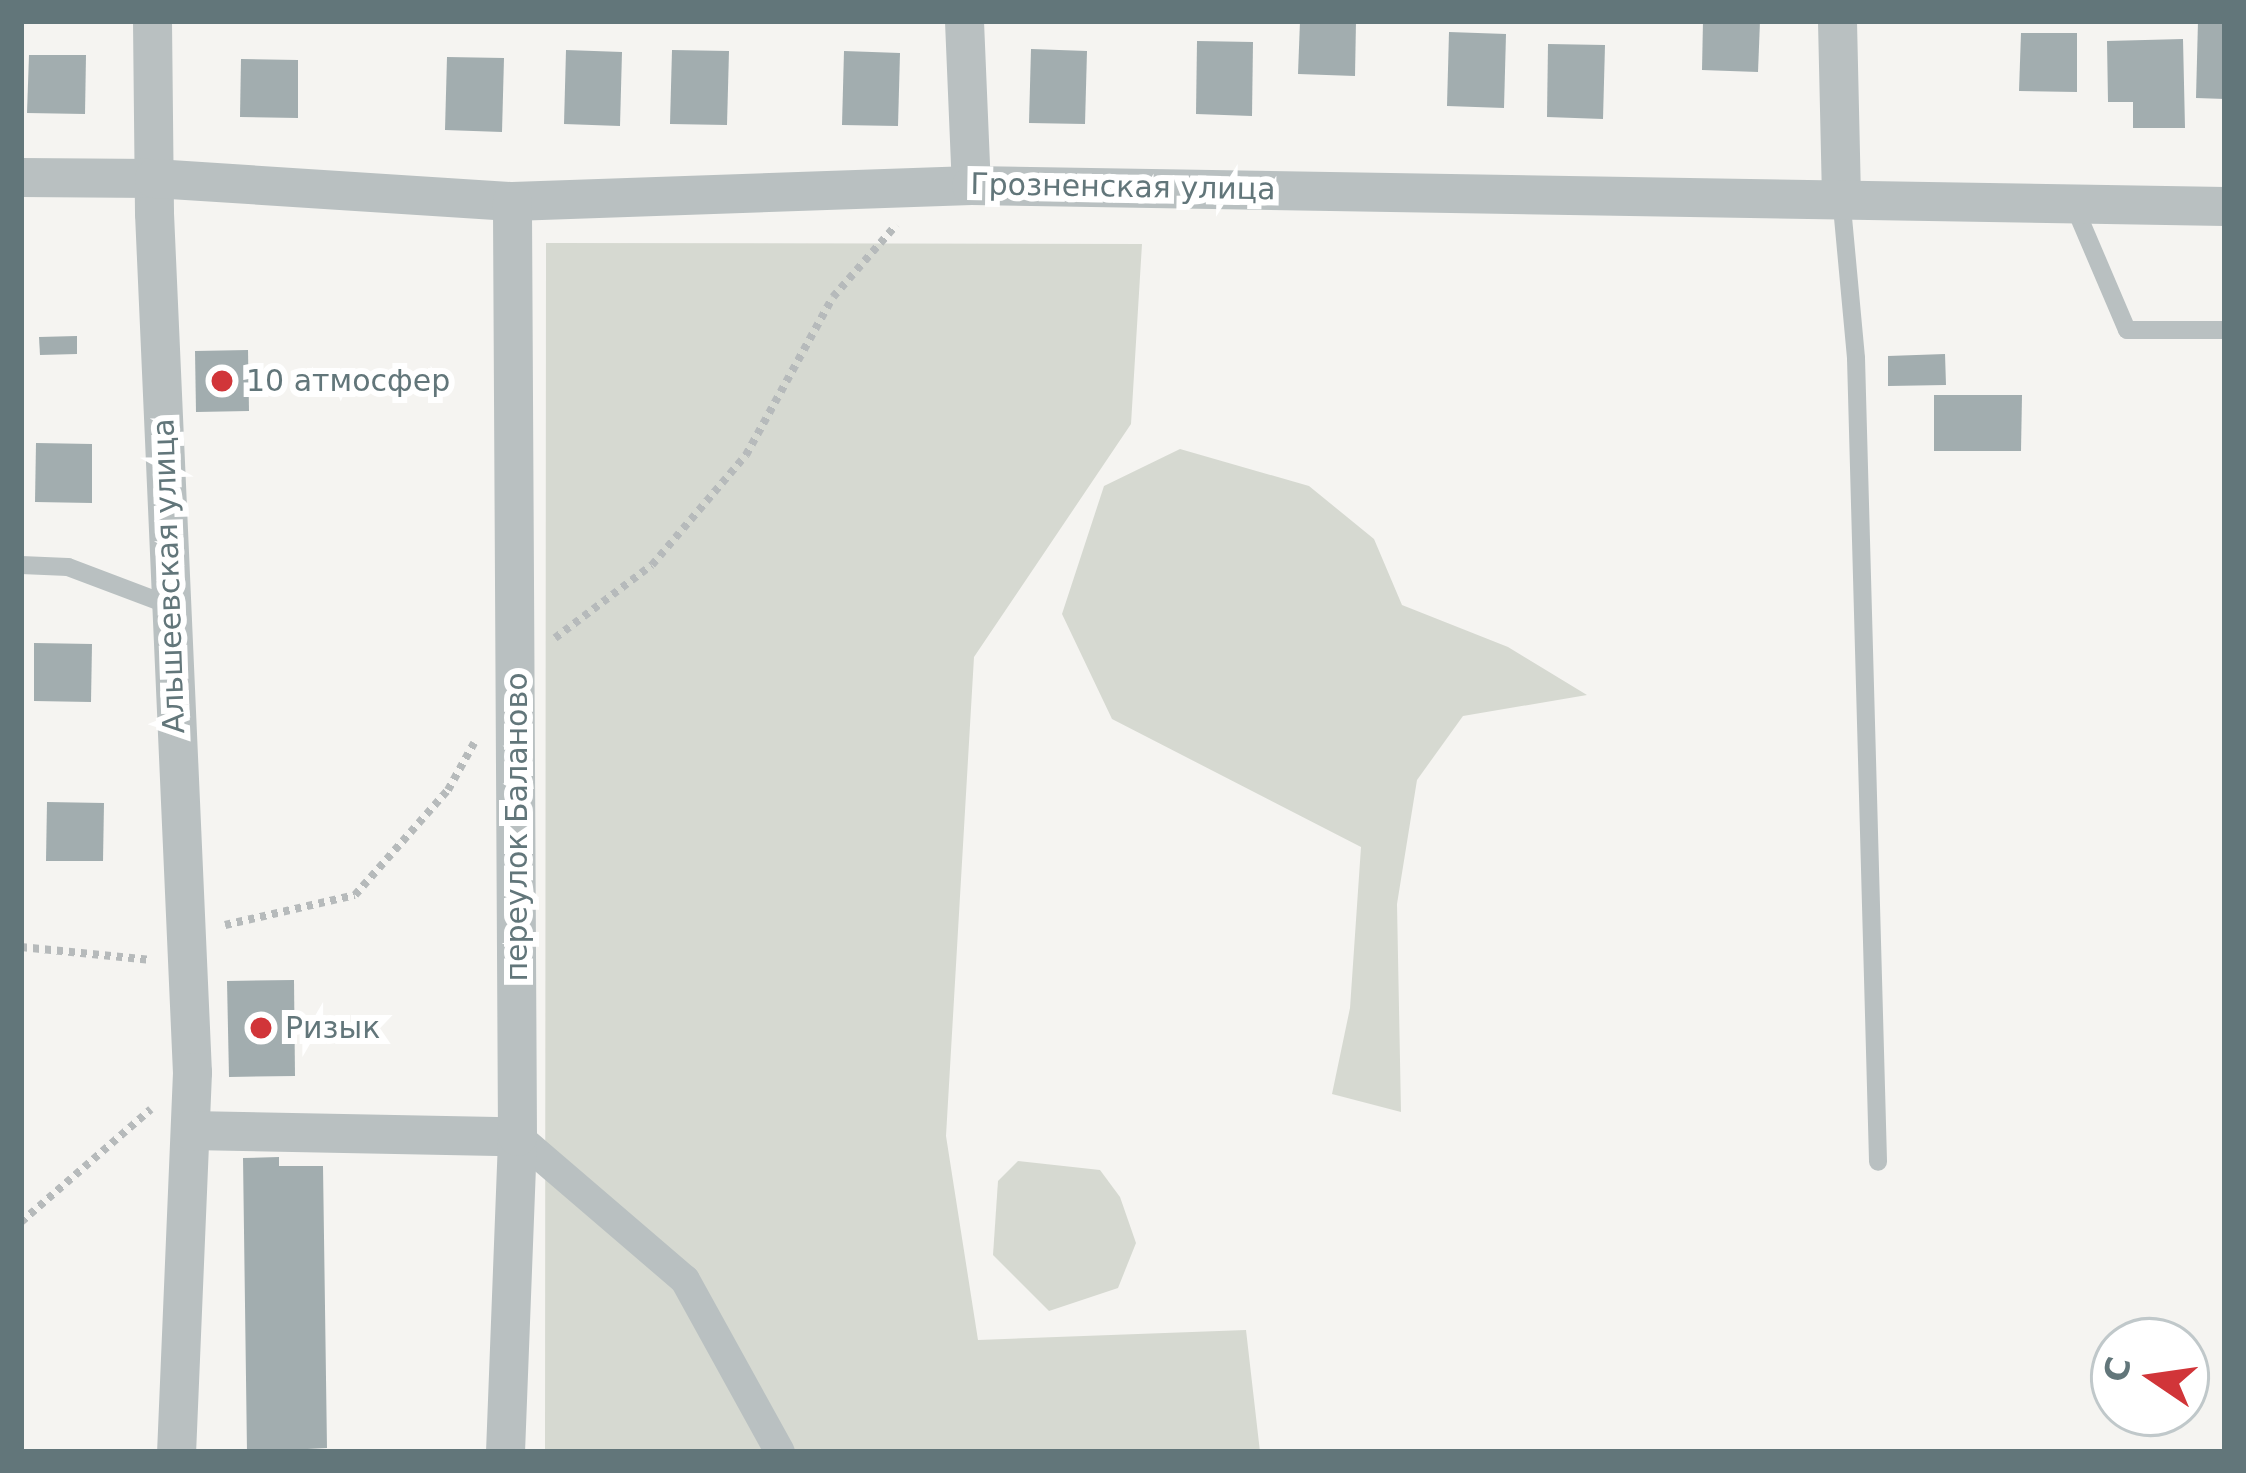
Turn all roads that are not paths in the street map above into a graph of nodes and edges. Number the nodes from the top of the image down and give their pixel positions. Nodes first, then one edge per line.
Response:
1 (152, 21) edge
2 (964, 21) edge
3 (1837, 21) edge
4 (21, 177) edge
5 (154, 178) junction
6 (971, 184) junction
7 (1841, 195) junction
8 (2072, 201) junction
9 (512, 202) junction
10 (2225, 206) edge
11 (2225, 330) edge
12 (21, 565) edge
13 (171, 606) junction
14 (190, 1130) junction
15 (517, 1136) junction
16 (1879, 1162) dead end
17 (176, 1452) edge
18 (505, 1452) edge
19 (780, 1452) edge

1 - 5 street, Альшеевская улица
2 - 6 street
3 - 7 street
4 - 5 street, Грозненская улица
5 - 9 street, Грозненская улица
5 - 13 street, Альшеевская улица
6 - 7 street, Грозненская улица
6 - 9 street, Грозненская улица
7 - 8 street, Грозненская улица
7 - 16 lane
8 - 10 street, Грозненская улица
8 - 11 lane
9 - 15 street, переулок Баланово
12 - 13 lane
13 - 14 street, Альшеевская улица
14 - 15 street
14 - 17 street, Альшеевская улица
15 - 18 street, переулок Баланово
15 - 19 street

